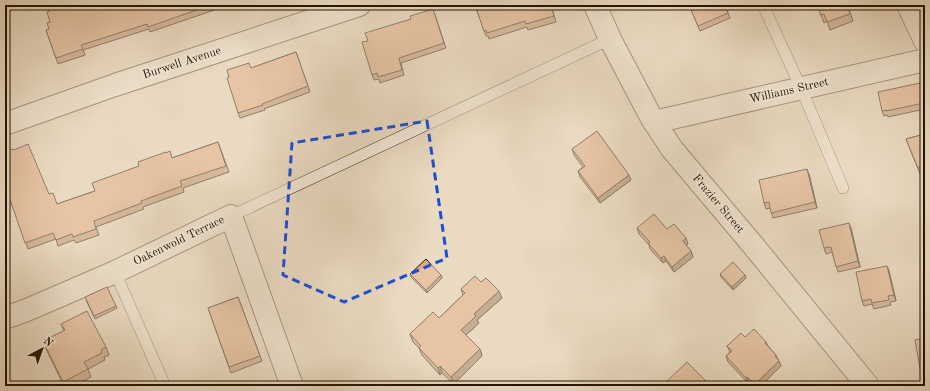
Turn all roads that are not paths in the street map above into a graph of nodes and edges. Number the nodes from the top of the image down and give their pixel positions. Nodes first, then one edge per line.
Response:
1 (359, 5) edge
2 (595, 5) edge
3 (763, 5) edge
4 (908, 5) edge
5 (320, 11) edge
6 (610, 39) junction
7 (925, 41) edge
8 (925, 60) edge
9 (801, 88) junction
10 (654, 122) junction
11 (5, 124) edge
12 (843, 188) dead end
13 (231, 216) junction
14 (115, 272) junction
15 (6, 316) edge
16 (165, 386) edge
17 (292, 386) edge
18 (868, 386) edge

1 - 5 street, Burwell Avenue
2 - 6 street, Frazier Street
3 - 9 lane
4 - 7 street
5 - 11 street, Burwell Avenue
6 - 10 street, Frazier Street
6 - 13 lane
8 - 9 street, Williams Street
9 - 10 street, Williams Street
9 - 12 lane
10 - 18 street, Frazier Street
13 - 14 street, Oakenwold Terrace
13 - 17 street, Oakenwold Terrace
14 - 15 street, Oakenwold Terrace
14 - 16 lane

